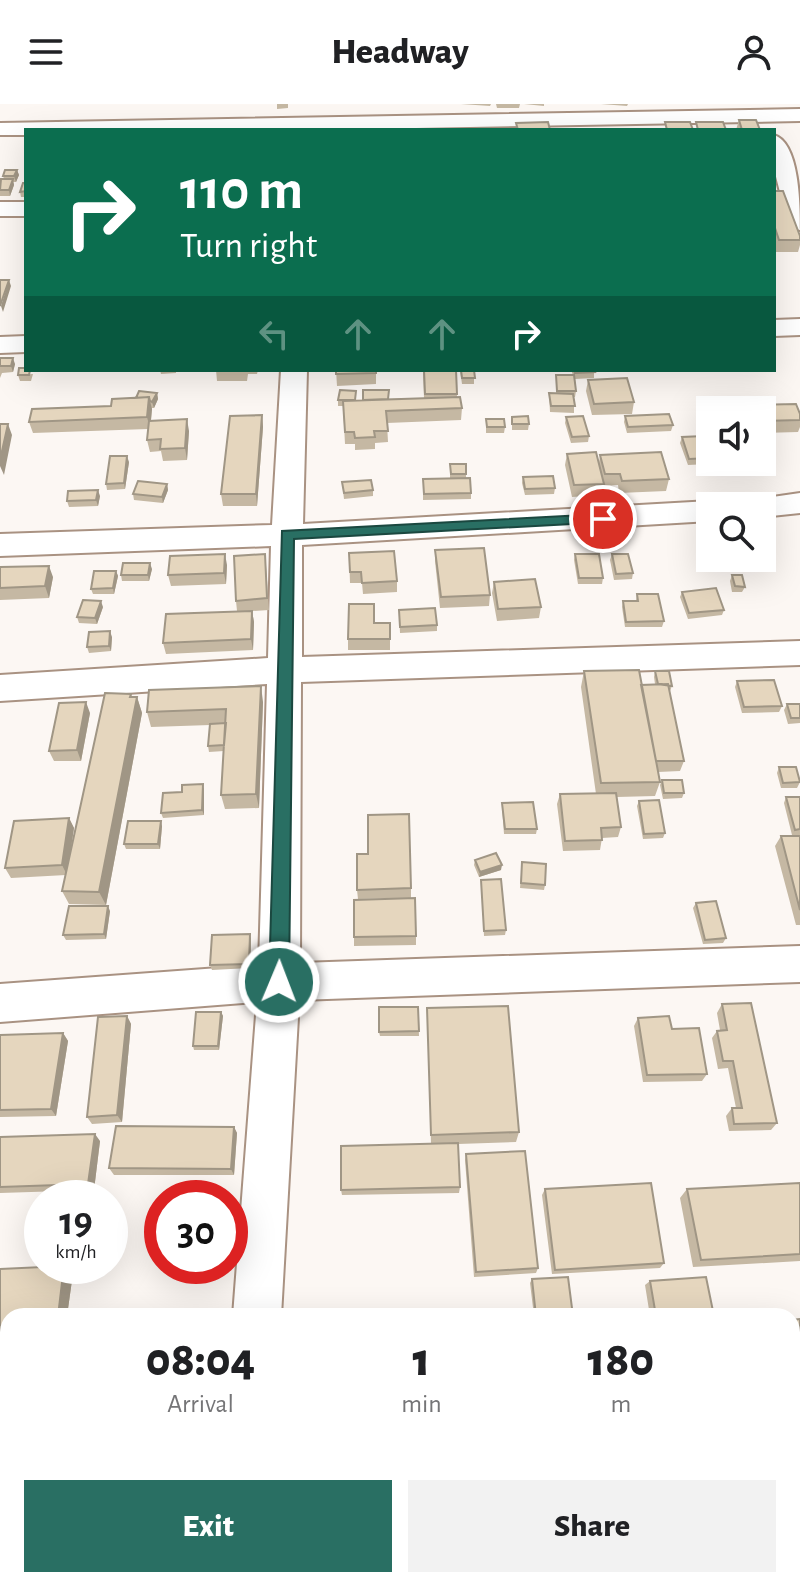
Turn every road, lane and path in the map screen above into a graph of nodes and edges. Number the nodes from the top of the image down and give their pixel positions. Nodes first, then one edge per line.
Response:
1 (181, 104) edge
2 (395, 104) edge
3 (644, 111) edge
4 (800, 115) edge
5 (766, 122) edge
6 (165, 126) junction
7 (357, 126) edge
8 (55, 128) edge
9 (0, 129) edge
10 (24, 129) edge
11 (776, 148) edge
12 (789, 186) edge
13 (0, 209) edge
14 (24, 209) edge
15 (800, 223) edge
16 (800, 327) edge
17 (776, 328) edge
18 (24, 344) edge
19 (0, 345) edge
20 (294, 372) edge
21 (800, 503) edge
22 (776, 506) edge
23 (696, 512) edge
24 (287, 535) junction
25 (0, 545) edge
26 (800, 653) edge
27 (285, 670) junction
28 (0, 688) edge
29 (800, 964) edge
30 (279, 982) junction
31 (0, 1003) edge
32 (258, 1308) edge

1 - 6 street
2 - 7 street
3 - 5 street
3 - 7 street
4 - 5 street
6 - 7 street
6 - 8 street
9 - 10 street
11 - 12 street
12 - 15 street
13 - 14 street
16 - 17 street
18 - 19 street
20 - 24 street
21 - 22 street
23 - 24 street
24 - 25 street
24 - 27 street
26 - 27 street
27 - 28 street
27 - 30 street
29 - 30 street
30 - 31 street
30 - 32 street

